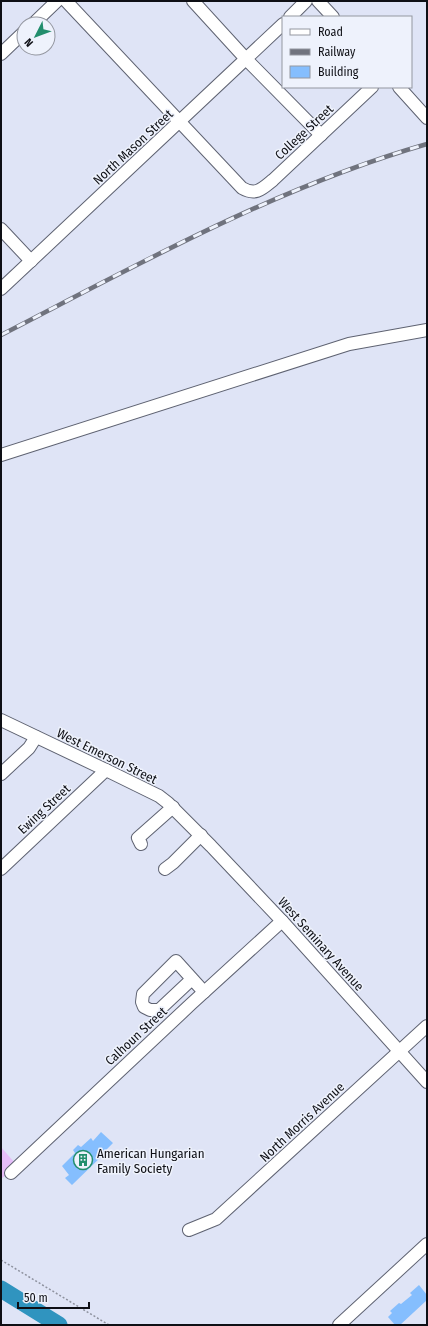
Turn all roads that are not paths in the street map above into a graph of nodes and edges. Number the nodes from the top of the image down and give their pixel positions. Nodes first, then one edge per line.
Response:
1 (57, 1) edge
2 (66, 1) edge
3 (193, 1) edge
4 (306, 1) edge
5 (318, 1) edge
6 (41, 16) edge
7 (291, 16) edge
8 (332, 16) edge
9 (282, 25) edge
10 (16, 40) edge
11 (1, 54) edge
12 (246, 59) junction
13 (371, 88) edge
14 (400, 88) edge
15 (427, 118) edge
16 (180, 122) junction
17 (321, 135) junction
18 (1, 229) edge
19 (31, 261) junction
20 (1, 289) edge
21 (427, 330) edge
22 (1, 455) edge
23 (1, 720) edge
24 (36, 737) junction
25 (106, 770) junction
26 (1, 774) edge
27 (173, 807) junction
28 (197, 831) junction
29 (141, 844) dead end
30 (1, 869) edge
31 (165, 869) dead end
32 (282, 921) junction
33 (192, 979) dead end
34 (204, 992) junction
35 (427, 1026) edge
36 (400, 1051) junction
37 (427, 1082) edge
38 (12, 1173) dead end
39 (189, 1230) dead end
40 (427, 1244) edge
41 (339, 1325) edge

1 - 6 street
2 - 16 street
3 - 12 street
4 - 7 street
5 - 8 street
9 - 12 street, North Mason Street
10 - 11 street
12 - 16 street, North Mason Street
12 - 17 street
13 - 17 street, College Street
14 - 15 street
16 - 17 street, College Street
16 - 19 street, North Mason Street
18 - 19 street
19 - 20 street, North Mason Street
21 - 22 street
23 - 24 street, West Emerson Street
24 - 25 street, West Emerson Street
24 - 26 street
25 - 27 street, West Emerson Street
25 - 30 street, Ewing Street
27 - 28 street, West Emerson Street
27 - 29 street
28 - 31 street
28 - 32 street, West Seminary Avenue
32 - 34 street, Calhoun Street
32 - 36 street, West Seminary Avenue
33 - 34 street
34 - 38 street, Calhoun Street
35 - 36 street, North Morris Avenue
36 - 37 street, West Seminary Avenue
36 - 39 street, North Morris Avenue
40 - 41 street

